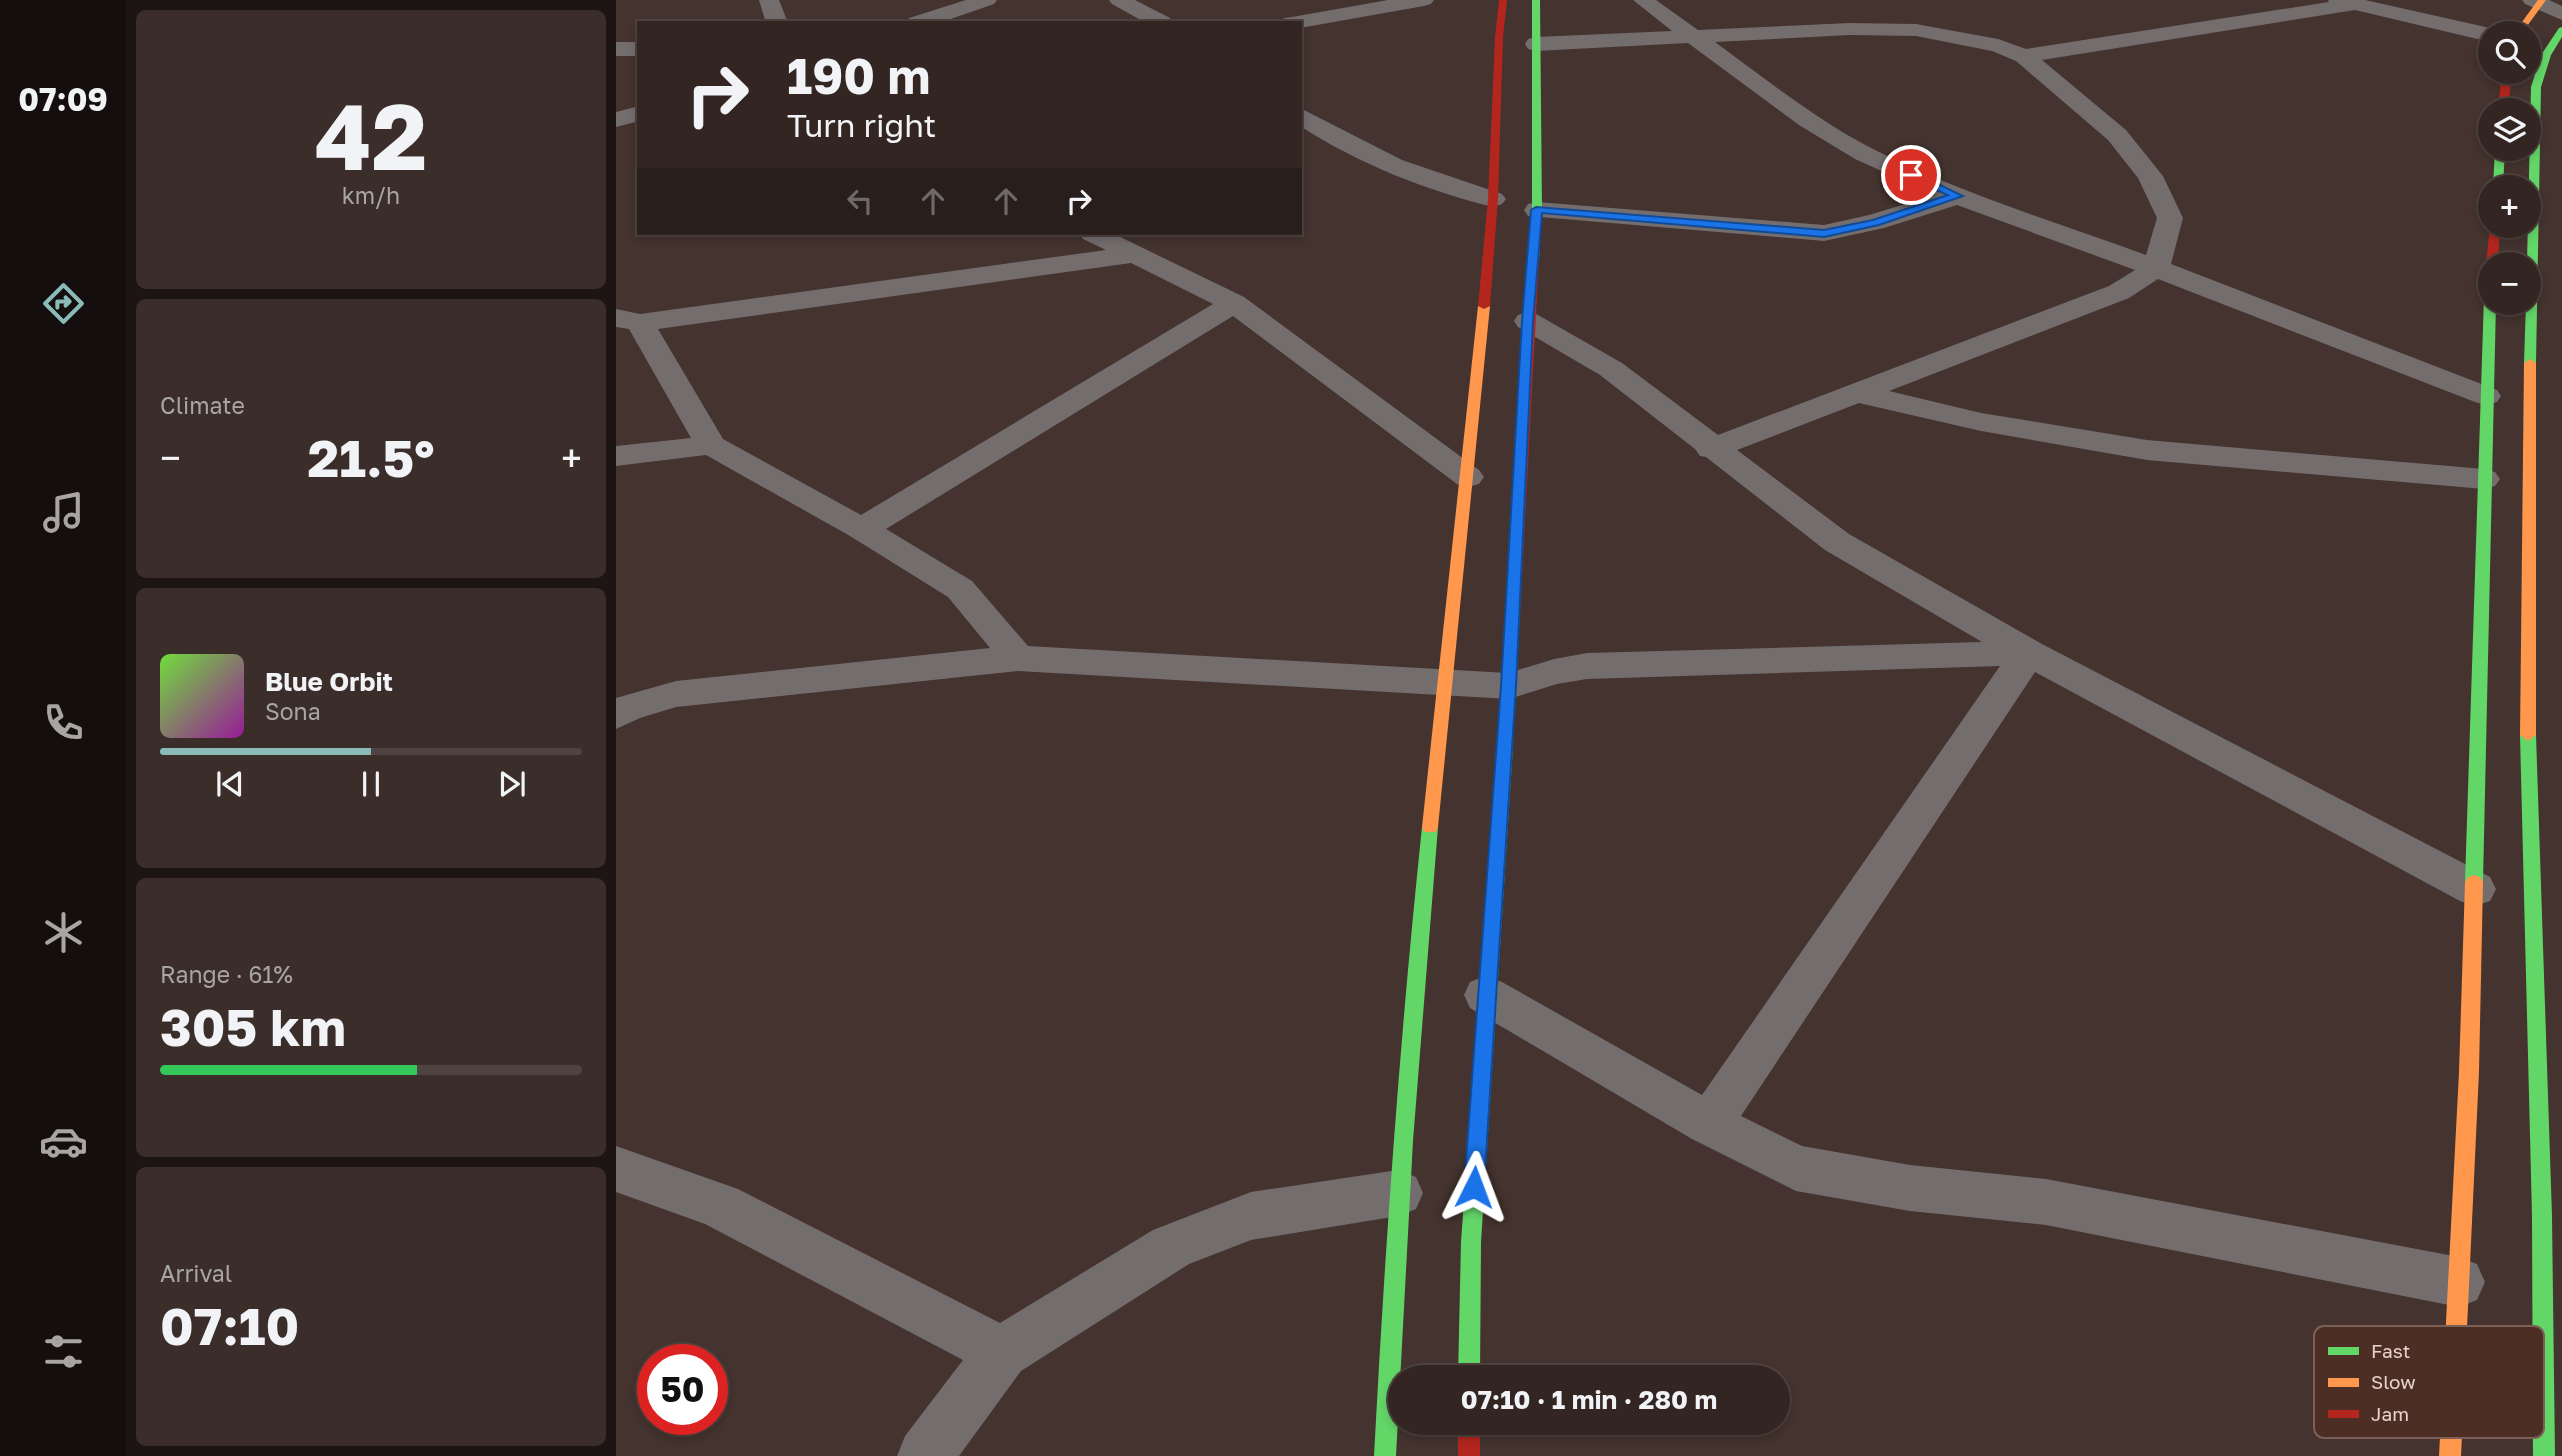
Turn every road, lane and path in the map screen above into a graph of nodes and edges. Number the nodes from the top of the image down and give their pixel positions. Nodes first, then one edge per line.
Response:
1 (769, 0) edge
2 (987, 0) edge
3 (1119, 0) edge
4 (1280, 0) edge
5 (1424, 0) edge
6 (1503, 0) edge
7 (1536, 0) edge
8 (1643, 0) edge
9 (2398, 0) edge
10 (2346, 2) edge
11 (2537, 2) edge
12 (1880, 8) dead end
13 (2562, 15) edge
14 (2427, 19) junction
15 (776, 21) edge
16 (923, 21) edge
17 (1158, 21) edge
18 (1292, 21) edge
19 (1302, 21) edge
20 (2525, 21) edge
21 (1916, 30) junction
22 (2562, 30) edge
23 (2478, 32) edge
24 (1690, 34) junction
25 (1536, 44) junction
26 (616, 49) edge
27 (637, 49) edge
28 (2024, 56) junction
29 (2528, 84) edge
30 (2536, 87) junction
31 (637, 114) edge
32 (1302, 116) edge
33 (616, 120) edge
34 (1958, 196) junction
35 (1493, 199) junction
36 (1536, 210) junction
37 (1096, 235) edge
38 (1137, 254) junction
39 (2156, 268) junction
40 (1234, 303) junction
41 (2489, 315) edge
42 (628, 321) edge
43 (1528, 321) junction
44 (1857, 393) junction
45 (2486, 396) junction
46 (710, 445) junction
47 (1711, 449) junction
48 (616, 456) edge
49 (1468, 477) junction
50 (2484, 479) junction
51 (862, 529) junction
52 (2029, 653) junction
53 (1018, 658) junction
54 (1443, 684) junction
55 (1509, 686) junction
56 (616, 715) edge
57 (2475, 890) junction
58 (1486, 995) junction
59 (1709, 1124) junction
60 (616, 1170) edge
61 (1398, 1193) junction
62 (2459, 1282) junction
63 (2457, 1326) edge
64 (1002, 1352) junction
65 (1469, 1365) edge
66 (1469, 1435) edge
67 (2451, 1438) edge
68 (925, 1456) edge
69 (1385, 1456) edge
70 (1469, 1456) edge
71 (2450, 1456) edge
72 (2544, 1456) edge

1 - 15 street
2 - 16 street
3 - 17 street
4 - 18 street
5 - 19 street
6 - 35 main road
7 - 25 main road
8 - 24 street
9 - 14 street
10 - 14 street
10 - 28 street
11 - 13 street
11 - 20 main road
12 - 21 street
14 - 23 street
21 - 24 street
21 - 28 street
22 - 30 main road
24 - 25 street
24 - 34 street
25 - 36 main road
26 - 27 street
28 - 39 street
29 - 30 main road
30 - 72 main road
31 - 33 street
32 - 35 street
34 - 36 street
34 - 39 street
35 - 49 main road
36 - 43 main road
37 - 38 street
38 - 40 street
38 - 42 street
39 - 44 street
39 - 45 street
40 - 49 street
40 - 51 street
41 - 45 main road
42 - 46 street
43 - 47 street
43 - 55 main road
44 - 47 street
44 - 50 street
45 - 50 main road
46 - 48 street
46 - 51 street
47 - 52 street
49 - 54 main road
50 - 57 main road
51 - 53 street
52 - 55 street
52 - 57 street
52 - 59 street
53 - 54 street
53 - 56 street
54 - 55 street
54 - 61 main road
55 - 58 main road
57 - 62 main road
58 - 59 street
58 - 65 main road
59 - 62 street
60 - 64 street
61 - 64 street
61 - 69 main road
62 - 63 main road
64 - 68 street
66 - 70 main road
67 - 71 main road

